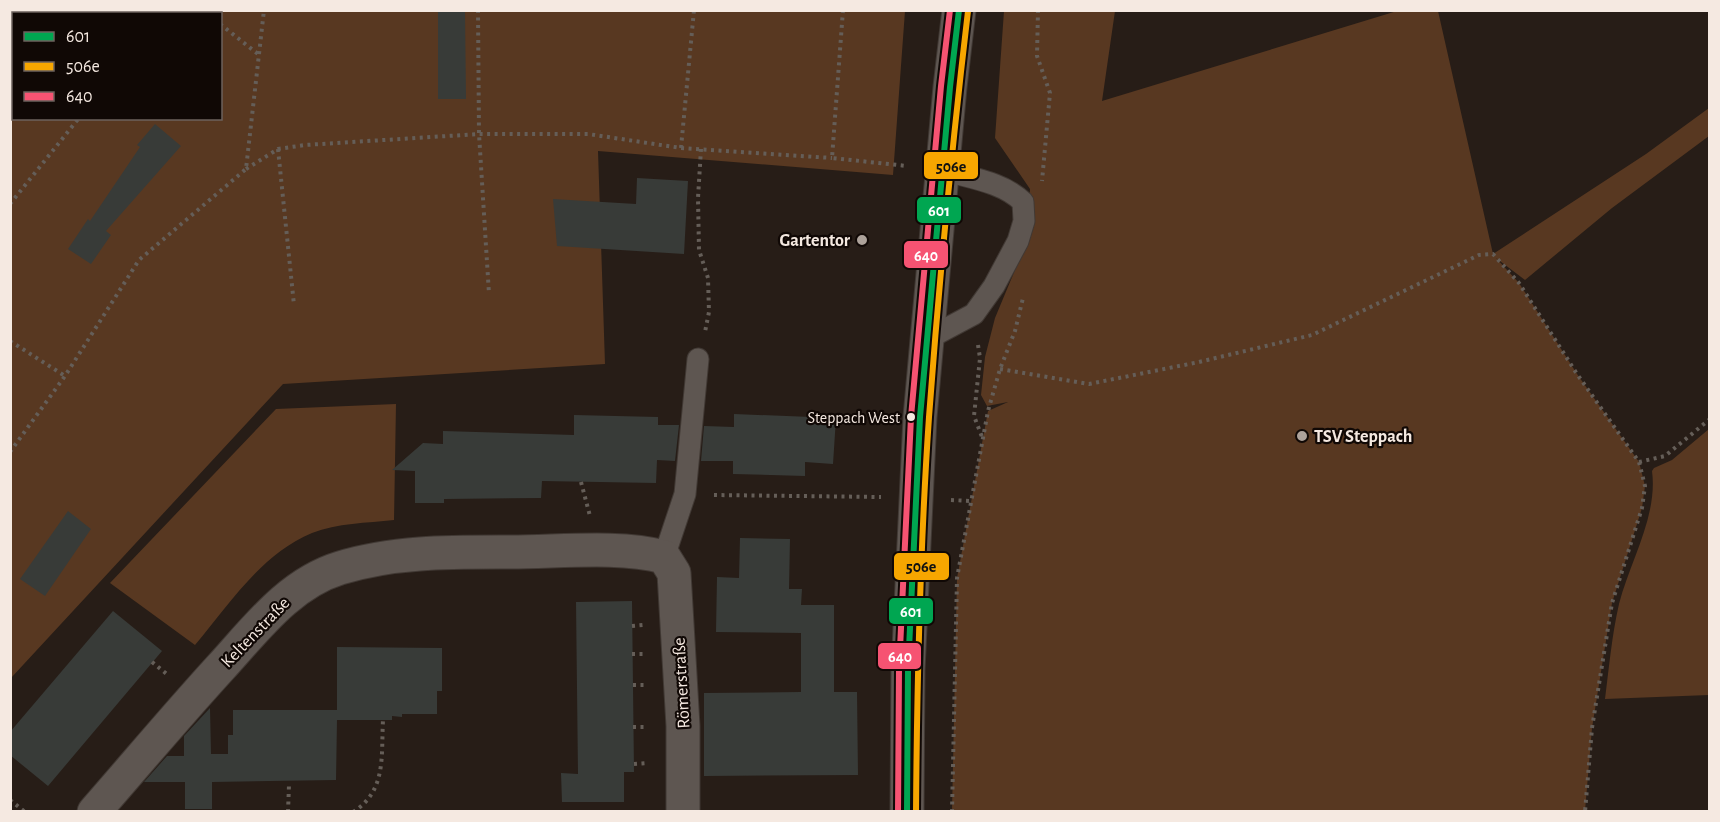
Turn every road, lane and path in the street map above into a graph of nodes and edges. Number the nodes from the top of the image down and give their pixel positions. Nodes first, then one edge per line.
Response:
1 (264, 10) edge
2 (478, 10) edge
3 (694, 10) edge
4 (843, 10) edge
5 (959, 10) edge
6 (1038, 10) edge
7 (222, 26) edge
8 (259, 54) junction
9 (77, 120) edge
10 (479, 134) junction
11 (681, 148) junction
12 (701, 148) junction
13 (278, 149) junction
14 (832, 158) junction
15 (246, 168) junction
16 (943, 170) junction
17 (1042, 187) dead end
18 (10, 204) edge
19 (489, 294) dead end
20 (1024, 297) dead end
21 (294, 305) dead end
22 (974, 314) junction
23 (929, 338) junction
24 (10, 341) edge
25 (698, 359) joint
26 (1000, 369) junction
27 (65, 376) junction
28 (1710, 419) edge
29 (983, 437) junction
30 (10, 452) edge
31 (1639, 462) junction
32 (685, 494) junction
33 (917, 498) junction
34 (971, 501) junction
35 (664, 557) junction
36 (383, 720) dead end
37 (289, 785) dead end
38 (10, 800) edge
39 (25, 812) edge
40 (94, 812) edge
41 (288, 812) edge
42 (352, 812) edge
43 (683, 812) edge
44 (907, 812) edge
45 (952, 812) edge
46 (1585, 812) edge

1 - 8 path
2 - 10 path
3 - 11 path
4 - 14 path
5 - 16 street
6 - 17 path
7 - 8 path
8 - 15 path
9 - 18 path
10 - 11 path
10 - 13 path
10 - 19 path
11 - 12 path
12 - 14 path
12 - 25 path
13 - 15 path
13 - 21 path
14 - 16 path
15 - 27 path
16 - 22 lane
16 - 23 street
20 - 26 path
22 - 23 lane
22 - 29 path
23 - 33 street
24 - 27 path
25 - 32 lane
26 - 29 path
26 - 31 path
27 - 30 path
28 - 31 path
29 - 34 path
31 - 46 path
32 - 33 path
32 - 35 lane
33 - 34 path
33 - 44 street
34 - 45 path
35 - 40 street, Keltenstraße
35 - 43 street, Römerstraße
36 - 42 path
37 - 41 path
38 - 39 path

